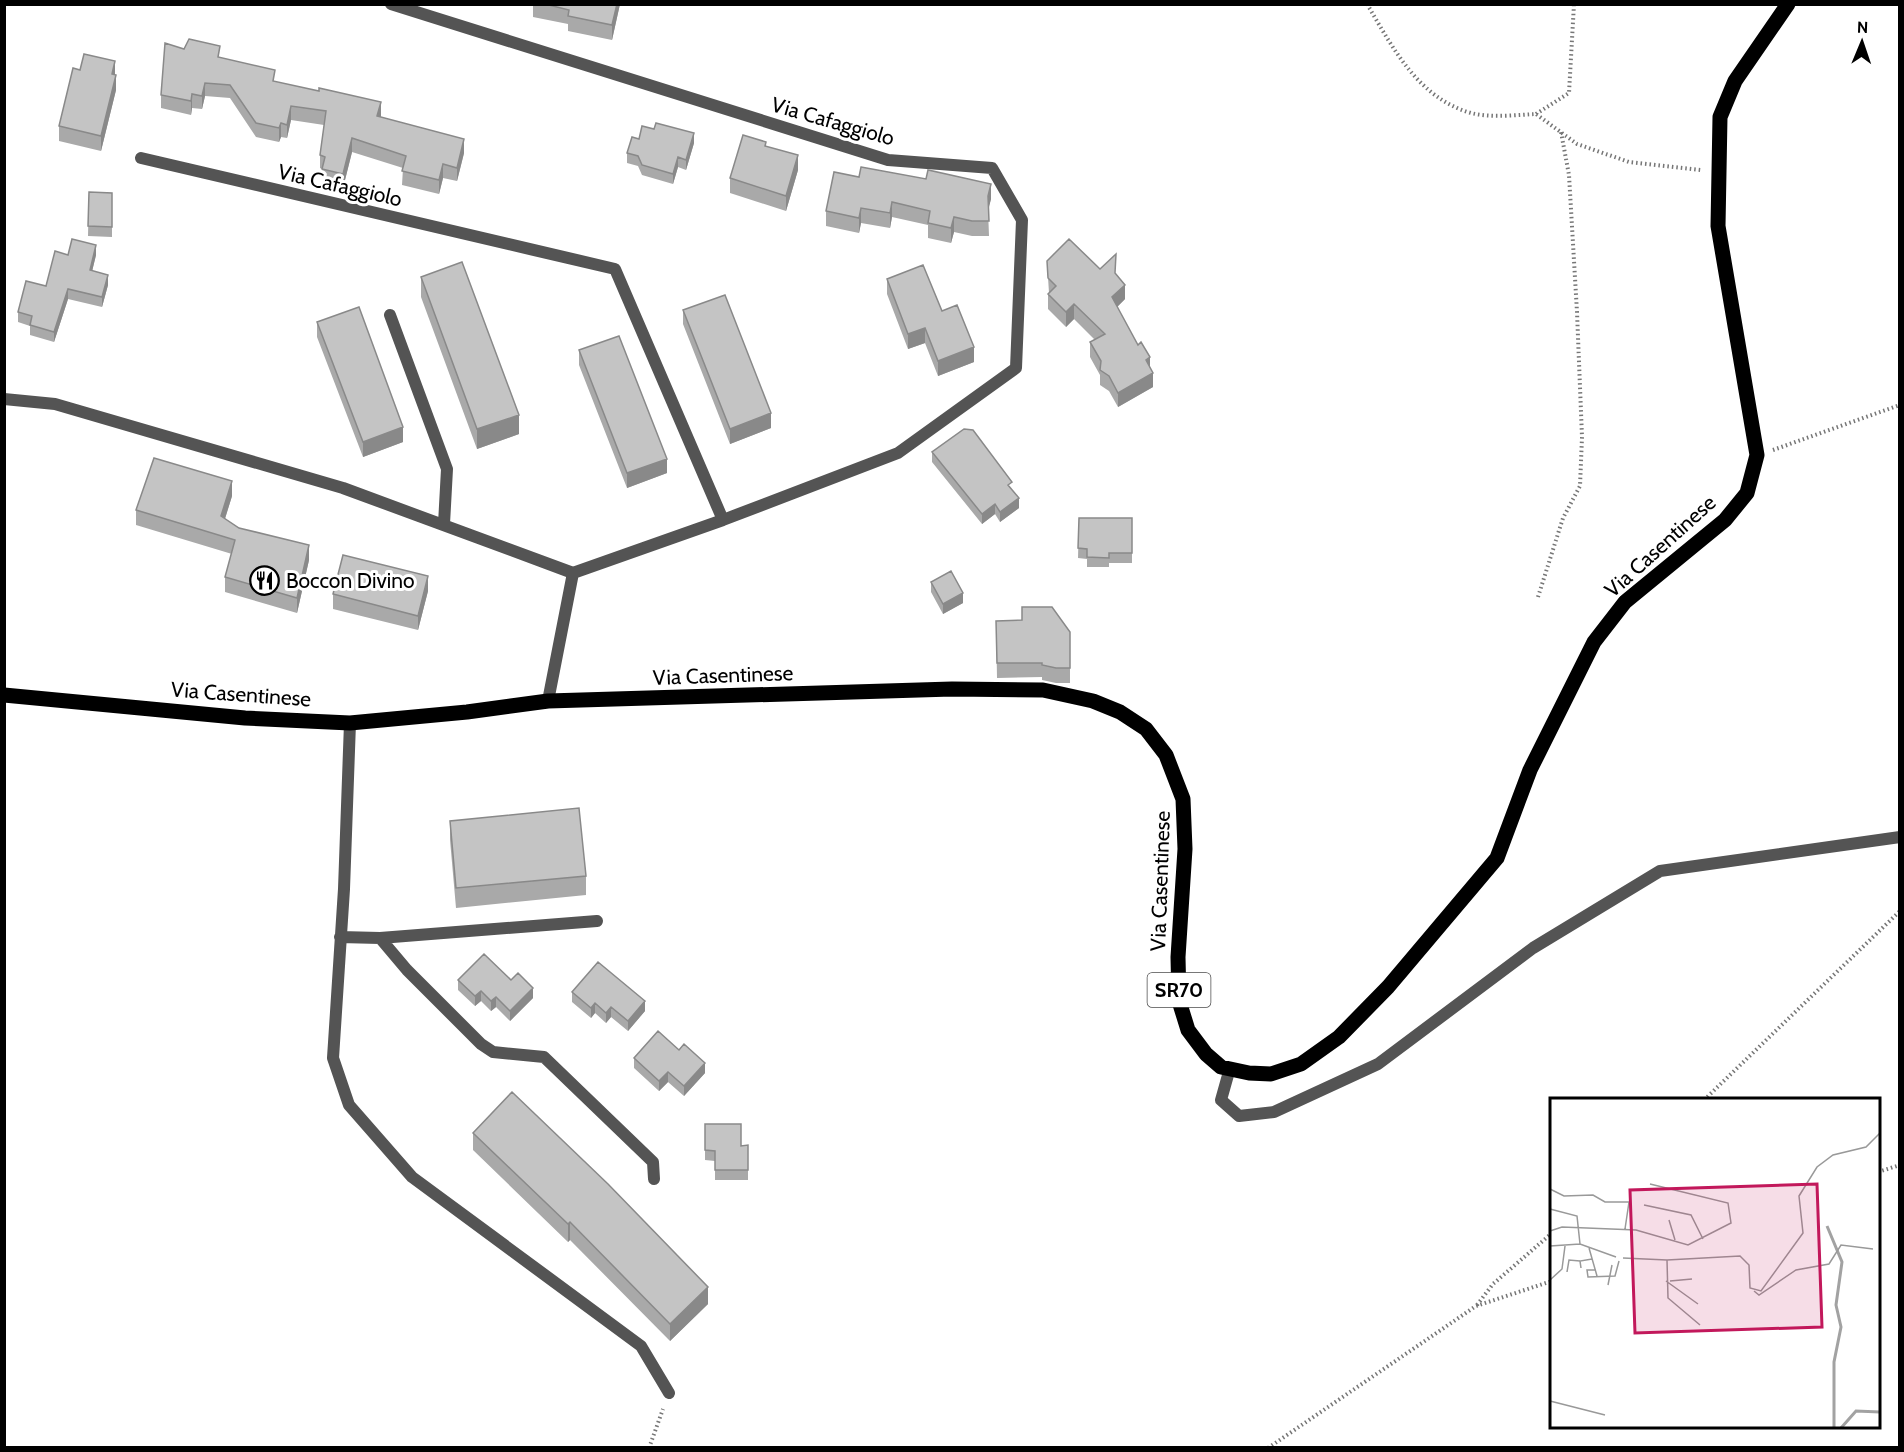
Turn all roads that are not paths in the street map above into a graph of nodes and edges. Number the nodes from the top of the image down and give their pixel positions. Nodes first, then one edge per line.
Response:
1 (391, 4) edge
2 (1788, 4) edge
3 (141, 158) dead end
4 (390, 315) dead end
5 (4, 399) edge
6 (723, 520) junction
7 (444, 524) junction
8 (573, 573) junction
9 (4, 695) edge
10 (548, 701) junction
11 (350, 723) junction
12 (1899, 837) edge
13 (597, 921) dead end
14 (340, 937) junction
15 (380, 938) junction
16 (1230, 1068) junction
17 (654, 1179) dead end
18 (669, 1393) road end

1 - 6 street, Via Cafaggiolo
2 - 16 main road, Via Casentinese / SR70
3 - 6 street, Via Cafaggiolo
4 - 7 street
5 - 7 street
6 - 8 street, Via Cafaggiolo
7 - 8 street
8 - 10 street
9 - 11 main road, Via Casentinese / SR70
10 - 11 main road, Via Casentinese / SR70
10 - 16 main road, Via Casentinese / SR70
11 - 14 street
12 - 16 street
13 - 15 street
14 - 15 street
14 - 18 street
15 - 17 street

